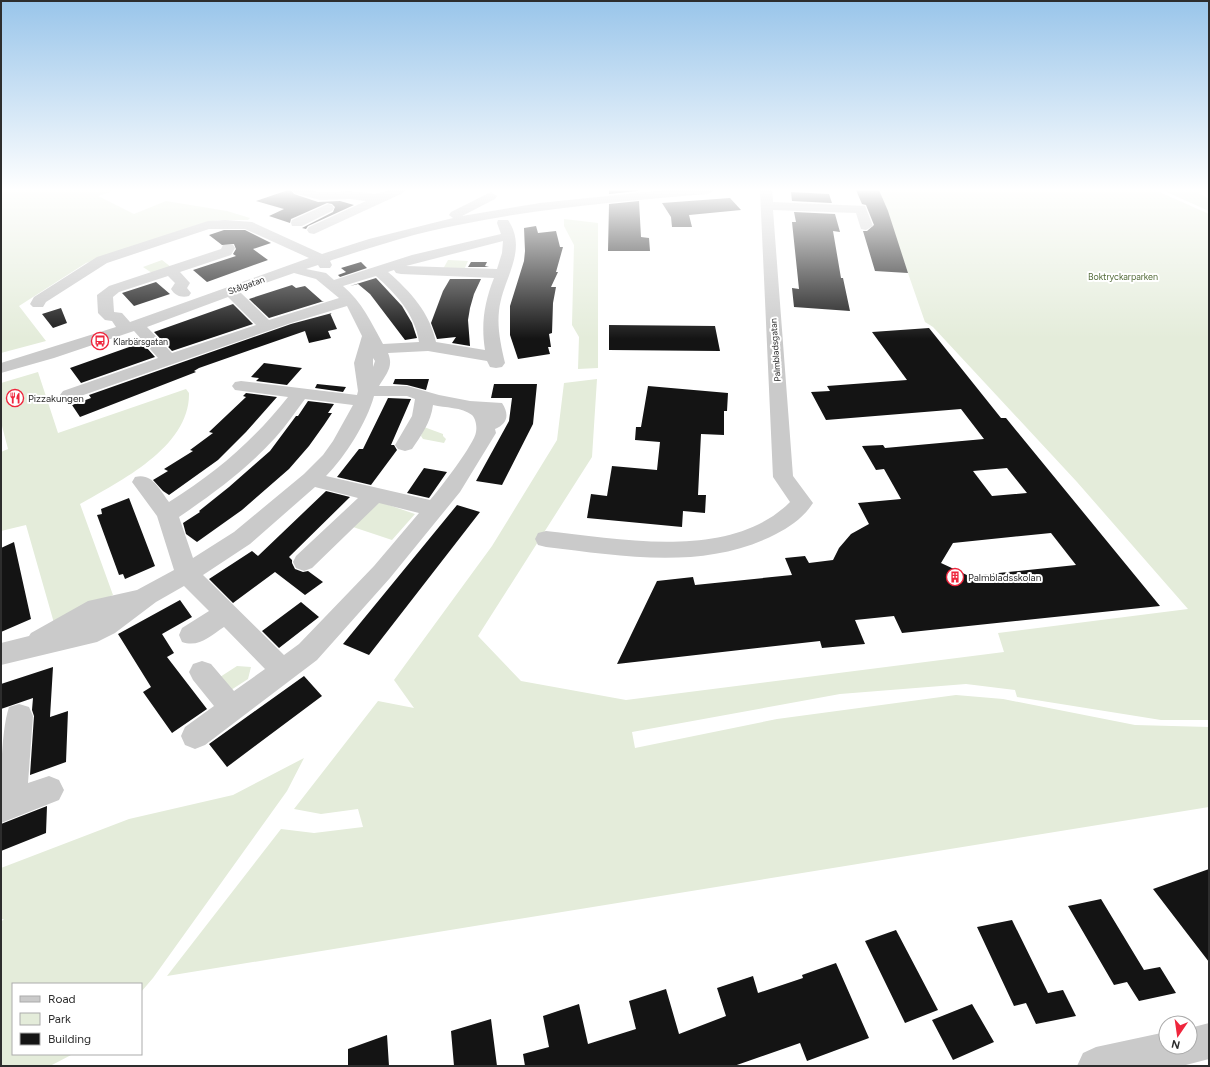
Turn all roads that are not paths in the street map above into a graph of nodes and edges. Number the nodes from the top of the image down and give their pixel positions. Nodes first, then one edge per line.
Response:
1 (163, 240) edge
2 (281, 240) edge
3 (416, 240) edge
4 (437, 240) edge
5 (508, 240) edge
6 (768, 240) edge
7 (406, 247) junction
8 (228, 248) dead end
9 (322, 258) junction
10 (296, 267) junction
11 (170, 270) junction
12 (381, 270) junction
13 (504, 274) junction
14 (327, 281) junction
15 (230, 291) junction
16 (350, 300) junction
17 (202, 301) junction
18 (38, 304) dead end
19 (131, 326) junction
20 (266, 326) junction
21 (374, 343) junction
22 (428, 346) junction
23 (169, 360) junction
24 (1, 368) edge
25 (241, 386) dead end
26 (301, 393) junction
27 (69, 395) dead end
28 (365, 396) junction
29 (424, 396) junction
30 (405, 445) dead end
31 (311, 479) junction
32 (142, 482) dead end
33 (375, 494) junction
34 (435, 509) junction
35 (167, 514) junction
36 (546, 538) dead end
37 (304, 562) dead end
38 (187, 574) junction
39 (226, 613) junction
40 (191, 635) dead end
41 (1, 654) edge
42 (282, 670) junction
43 (202, 672) dead end
44 (232, 708) junction
45 (19, 716) dead end
46 (196, 736) dead end
47 (9, 747) edge
48 (49, 790) dead end
49 (7, 806) edge
50 (1209, 1041) edge
51 (1198, 1044) edge
52 (1158, 1054) edge
53 (1114, 1065) edge

1 - 18 street
2 - 9 street
3 - 7 street, Stålgatan
4 - 7 street
5 - 13 street
6 - 36 street, Palmbladsgatan
7 - 9 street, Stålgatan
7 - 12 street
8 - 11 street
9 - 10 street, Stålgatan
9 - 14 street
10 - 14 street
10 - 15 street, Stålgatan
11 - 17 street
11 - 19 street
12 - 13 street
12 - 14 street
12 - 22 street
13 - 22 street
14 - 16 street
15 - 17 street, Stålgatan
15 - 20 street
16 - 20 street
16 - 21 street
17 - 19 street, Stålgatan
19 - 23 street
19 - 24 street, Stålgatan
20 - 23 street
21 - 22 street
21 - 28 street
23 - 27 street
25 - 26 street
26 - 28 street
26 - 35 street
28 - 29 street
28 - 31 street
29 - 30 street
29 - 34 street
31 - 33 street
31 - 38 street
32 - 35 street
33 - 34 street
33 - 37 street
34 - 42 street
35 - 38 street
38 - 39 street
38 - 41 street
39 - 40 street
39 - 42 street
42 - 44 street
43 - 44 street
44 - 46 street
45 - 47 street
47 - 49 street
48 - 49 street
50 - 51 street
52 - 53 street

